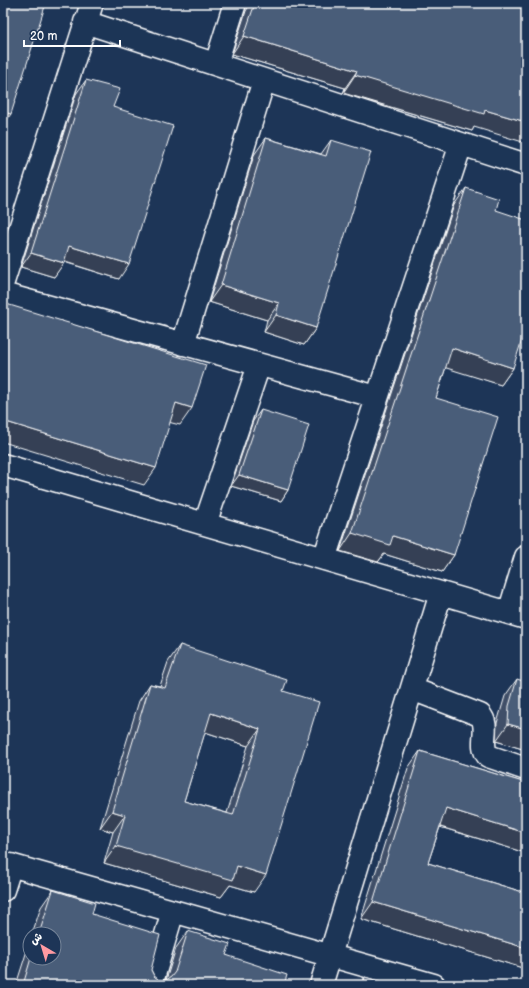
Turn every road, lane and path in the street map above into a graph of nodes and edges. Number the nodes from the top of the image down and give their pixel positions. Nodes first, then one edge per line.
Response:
1 (235, 3) edge
2 (88, 12) edge
3 (216, 64) junction
4 (264, 80) junction
5 (461, 144) junction
6 (526, 165) edge
7 (3, 282) edge
8 (3, 294) edge
9 (183, 344) junction
10 (260, 365) junction
11 (378, 397) junction
12 (3, 465) edge
13 (205, 524) junction
14 (526, 557) edge
15 (324, 559) junction
16 (440, 593) junction
17 (518, 616) edge
18 (412, 689) junction
19 (526, 769) edge
20 (7, 864) edge
21 (3, 890) edge
22 (173, 911) junction
23 (330, 956) junction
24 (150, 985) edge
25 (321, 985) edge
26 (434, 985) edge

1 - 3 street
2 - 3 street
2 - 7 street
3 - 4 street
4 - 5 street
4 - 9 street
5 - 6 street
5 - 11 street
8 - 9 street
9 - 10 street
10 - 11 street
10 - 13 street
11 - 15 street
12 - 13 street
13 - 15 street
14 - 17 street
15 - 16 street
16 - 17 street
16 - 18 street
18 - 19 street
18 - 23 street
20 - 21 street
20 - 22 street
22 - 23 street
22 - 24 street
23 - 25 street
23 - 26 street

